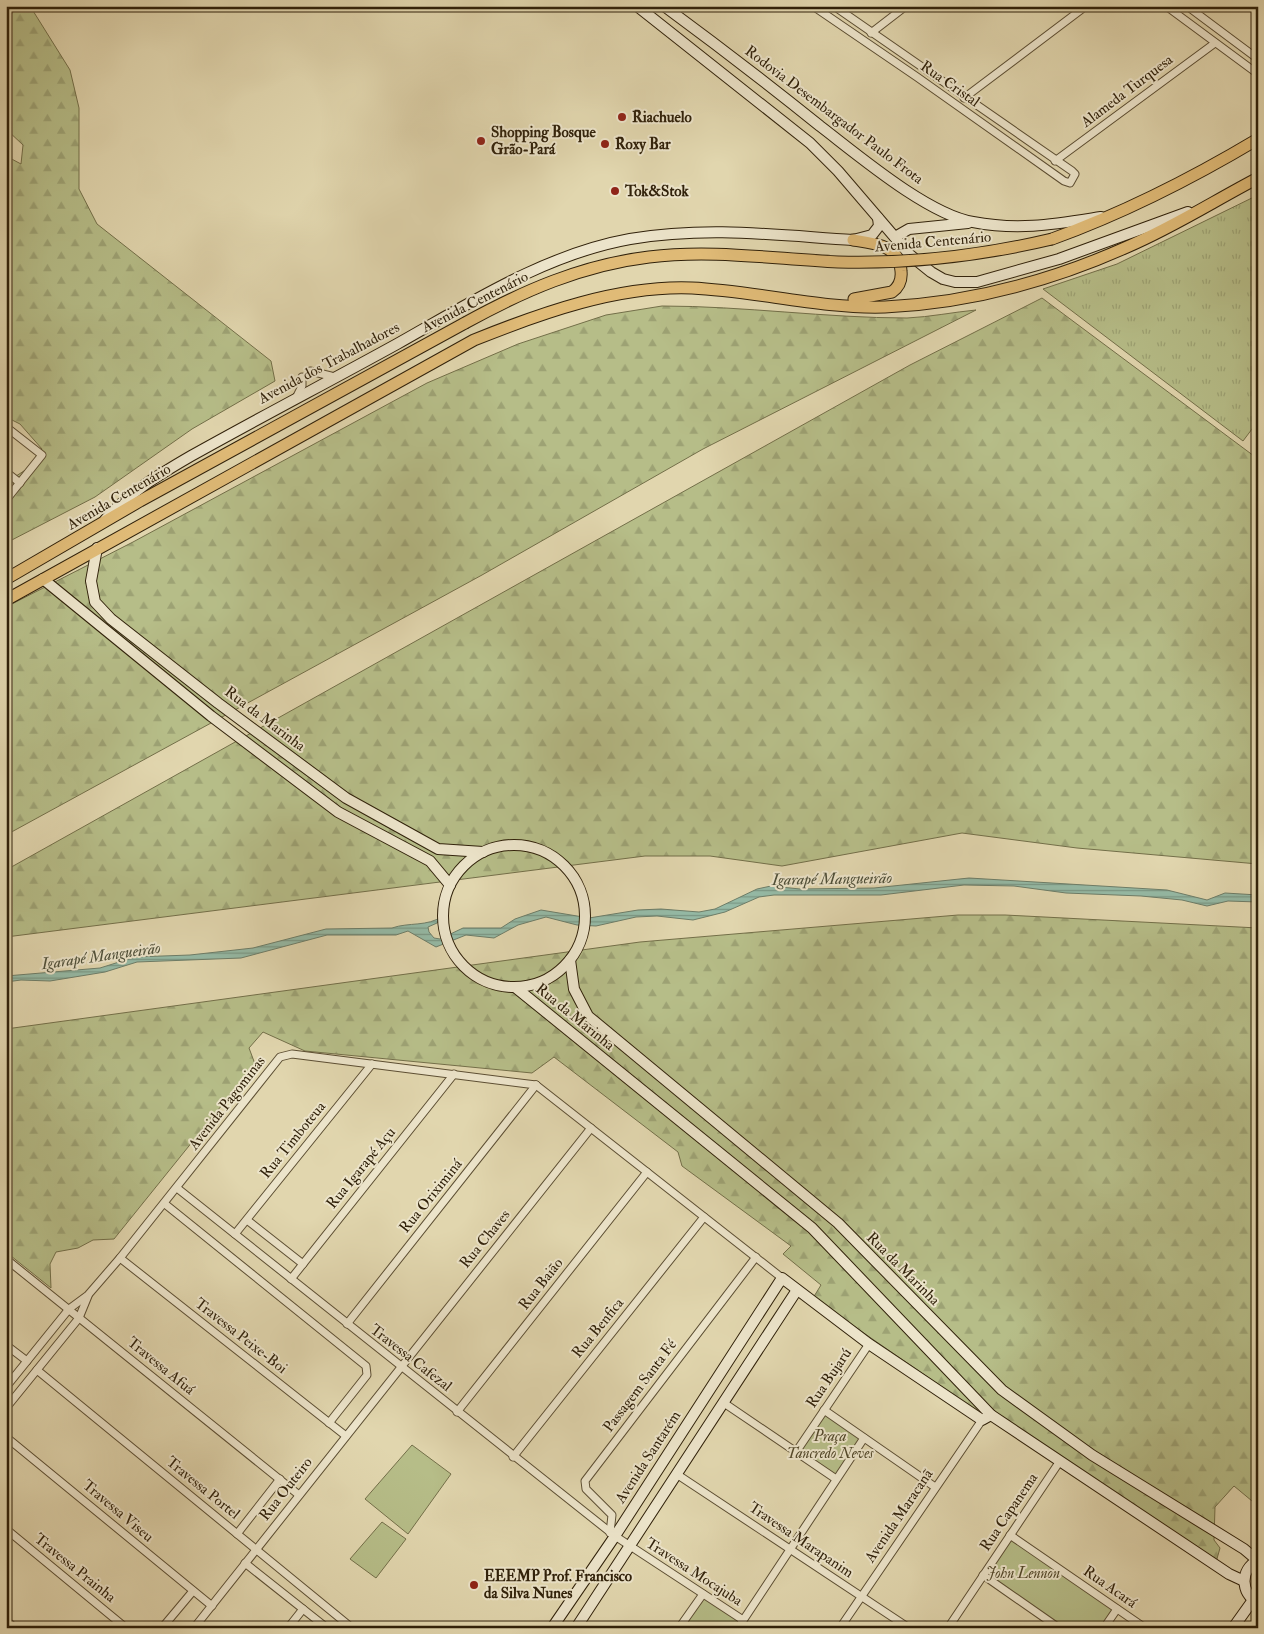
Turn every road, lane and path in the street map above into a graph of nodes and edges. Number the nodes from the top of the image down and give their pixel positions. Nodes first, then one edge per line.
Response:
1 (637, 6) edge
2 (664, 6) edge
3 (813, 6) edge
4 (834, 6) edge
5 (849, 6) edge
6 (906, 6) edge
7 (1086, 6) edge
8 (1187, 6) edge
9 (1172, 8) edge
10 (895, 10) edge
11 (841, 11) junction
12 (695, 29) junction
13 (667, 30) junction
14 (871, 34) junction
15 (1215, 43) junction
16 (1258, 59) edge
17 (924, 69) junction
18 (1258, 74) edge
19 (917, 77) junction
20 (964, 98) junction
21 (1013, 131) junction
22 (1258, 139) edge
23 (1006, 140) junction
24 (1055, 161) junction
25 (1258, 178) edge
26 (1201, 208) junction
27 (1117, 214) junction
28 (878, 218) junction
29 (971, 222) junction
30 (895, 238) junction
31 (853, 240) junction
32 (812, 303) junction
33 (310, 371) dead end
34 (302, 377) dead end
35 (335, 377) junction
36 (296, 398) junction
37 (10, 430) dead end
38 (6, 472) edge
39 (20, 483) junction
40 (6, 500) edge
41 (101, 525) junction
42 (97, 548) junction
43 (6, 579) edge
44 (43, 579) junction
45 (6, 600) edge
46 (483, 852) junction
47 (450, 885) junction
48 (570, 960) junction
49 (514, 987) junction
50 (372, 1064) junction
51 (454, 1074) junction
52 (536, 1085) junction
53 (591, 1128) junction
54 (647, 1172) junction
55 (177, 1188) junction
56 (165, 1204) junction
57 (704, 1217) junction
58 (247, 1220) junction
59 (235, 1234) junction
60 (756, 1257) junction
61 (120, 1258) junction
62 (6, 1259) edge
63 (303, 1264) junction
64 (782, 1278) junction
65 (291, 1279) junction
66 (797, 1290) junction
67 (88, 1295) junction
68 (766, 1302) junction
69 (69, 1309) junction
70 (782, 1314) junction
71 (79, 1318) junction
72 (347, 1324) junction
73 (869, 1344) junction
74 (6, 1345) edge
75 (27, 1361) junction
76 (400, 1367) junction
77 (37, 1370) junction
78 (6, 1387) edge
79 (724, 1403) junction
80 (6, 1408) edge
81 (824, 1410) junction
82 (457, 1412) junction
83 (986, 1418) junction
84 (329, 1423) junction
85 (6, 1436) edge
86 (346, 1436) junction
87 (864, 1438) junction
88 (796, 1452) junction
89 (513, 1457) junction
90 (1060, 1461) junction
91 (678, 1475) junction
92 (280, 1479) junction
93 (836, 1479) junction
94 (935, 1487) junction
95 (299, 1495) junction
96 (6, 1529) edge
97 (237, 1534) junction
98 (1010, 1534) junction
99 (612, 1535) junction
100 (630, 1546) junction
101 (256, 1549) junction
102 (790, 1549) junction
103 (1258, 1560) edge
104 (245, 1563) junction
105 (983, 1575) junction
106 (1244, 1581) junction
107 (193, 1591) junction
108 (703, 1594) junction
109 (861, 1596) junction
110 (1256, 1603) edge
111 (212, 1606) junction
112 (303, 1609) junction
113 (1117, 1609) junction
114 (6, 1620) edge
115 (743, 1620) junction
116 (15, 1628) edge
117 (126, 1628) edge
118 (162, 1628) edge
119 (194, 1628) edge
120 (288, 1628) edge
121 (327, 1628) edge
122 (352, 1628) edge
123 (552, 1628) edge
124 (576, 1628) edge
125 (679, 1628) edge
126 (738, 1628) edge
127 (840, 1628) edge
128 (909, 1628) edge
129 (948, 1628) edge
130 (1059, 1628) edge
131 (1104, 1628) edge
132 (1145, 1628) edge
133 (1233, 1628) edge

1 - 13 main road
2 - 12 main road, Rodovia Desembargador Paulo Frota
3 - 19 street, Rua Cristal
4 - 11 street, Rua Cristal
5 - 11 street
6 - 10 street
7 - 20 street
8 - 16 street
9 - 15 street
10 - 14 street
11 - 14 street, Rua Cristal
12 - 13 main road
12 - 29 main road, Rodovia Desembargador Paulo Frota
13 - 28 main road
14 - 17 street, Rua Cristal
15 - 18 street
15 - 24 street, Alameda Turquesa
17 - 19 street
17 - 20 street, Rua Cristal
19 - 23 street, Rua Cristal
20 - 21 street, Rua Cristal
21 - 23 street
21 - 24 street, Rua Cristal
22 - 27 main road, Avenida Centenário
23 - 24 street, Rua Cristal
25 - 26 main road
26 - 30 main road
26 - 32 main road
27 - 29 main road, Rodovia Desembargador Paulo Frota
27 - 41 main road, Avenida Centenário, bridge
28 - 30 main road
28 - 31 main road
29 - 30 main road
31 - 32 main road
31 - 35 main road, Avenida dos Trabalhadores
32 - 42 main road
33 - 35 street
34 - 36 street
35 - 36 main road, Avenida dos Trabalhadores
36 - 41 main road, Avenida dos Trabalhadores
37 - 39 street
38 - 39 street
39 - 40 street
41 - 43 main road, Avenida Centenário
42 - 44 main road
42 - 46 main road, Rua da Marinha
44 - 45 main road
44 - 47 main road, Rua da Marinha
46 - 47 main road
46 - 48 main road
47 - 49 main road
48 - 49 main road
48 - 103 main road, Rua da Marinha
49 - 83 main road, Rua da Marinha
50 - 51 street, Avenida Pagominas
50 - 55 street, Avenida Pagominas
50 - 58 street, Rua Timboteua
51 - 52 street, Avenida Pagominas
51 - 63 street, Rua Igarapé Açu
52 - 53 street, Rua da Marinha
52 - 72 street, Rua Oriximiná
53 - 54 street, Rua da Marinha
53 - 76 street, Rua Chaves
54 - 57 street, Rua da Marinha
54 - 82 street, Rua Baião
55 - 56 street, Avenida Pagominas
55 - 59 street, Travessa Cafezal
56 - 61 street, Avenida Pagominas
56 - 84 street
57 - 60 street, Rua da Marinha
57 - 89 street, Rua Benfica
58 - 59 street, Rua Timboteua
58 - 63 street
59 - 65 street, Travessa Cafezal
60 - 64 street, Rua da Marinha
60 - 99 street, Passagem Santa Fé
61 - 67 street, Avenida Pagominas
61 - 84 street, Travessa Peixe-Boi
62 - 69 street, Travessa Afuá
63 - 65 street, Rua Igarapé Açu
64 - 66 main road, Rua da Marinha
64 - 68 main road, Avenida Santarém
65 - 72 street, Travessa Cafezal
66 - 70 main road
66 - 73 main road, Rua da Marinha
67 - 69 street, Avenida Pagominas
67 - 71 street, Avenida Pagominas
68 - 70 main road
68 - 99 main road, Avenida Santarém
69 - 71 street, Travessa Afuá
69 - 75 street, Avenida Pagominas
70 - 79 main road
71 - 77 street, Avenida Pagominas
71 - 92 street, Travessa Afuá
72 - 76 street, Travessa Cafezal
73 - 81 street, Rua Bujarú
73 - 83 main road, Rua da Marinha
74 - 75 street
75 - 78 street, Avenida Pagominas
76 - 82 street, Travessa Cafezal
76 - 86 street, Rua Outeiro
77 - 80 street, Avenida Pagominas
77 - 97 street, Travessa Portel
79 - 88 street
79 - 91 main road
81 - 87 street
81 - 88 street, Rua Bujarú
82 - 89 street, Travessa Cafezal
83 - 90 main road, Rua da Marinha
83 - 94 street, Avenida Maracanã
84 - 86 street, Travessa Peixe-Boi
85 - 107 street, Travessa Viseu
86 - 95 street, Rua Outeiro
87 - 93 street
87 - 94 street
88 - 93 street
89 - 99 street, Travessa Cafezal
90 - 98 street, Rua Capanema
90 - 106 main road, Rua da Marinha
91 - 100 main road
91 - 102 street, Travessa Marapanim
92 - 95 street, Travessa Afuá
92 - 97 street
93 - 102 street
94 - 109 street, Avenida Maracanã
95 - 101 street, Rua Outeiro
96 - 117 street, Travessa Prainha
97 - 101 street, Travessa Portel
98 - 105 street, Rua Capanema
98 - 113 street, Rua Acará
99 - 100 street, Travessa Cafezal
99 - 123 main road, Avenida Santarém
100 - 108 street, Travessa Mocajuba
100 - 124 main road
101 - 104 street, Rua Outeiro
101 - 122 street, Travessa Portel
102 - 109 street, Travessa Marapanim
102 - 115 street
103 - 106 main road
104 - 111 street, Rua Outeiro
104 - 112 street
105 - 129 street, Rua Capanema
105 - 130 street
106 - 110 main road
107 - 111 street, Travessa Viseu
107 - 118 street
108 - 115 street, Travessa Mocajuba
108 - 125 street
109 - 127 street, Avenida Maracanã
109 - 128 street, Travessa Marapanim
110 - 133 main road
111 - 119 street, Rua Outeiro
112 - 120 street
112 - 121 street
113 - 131 street
113 - 132 street, Rua Acará
114 - 116 street
115 - 126 street

